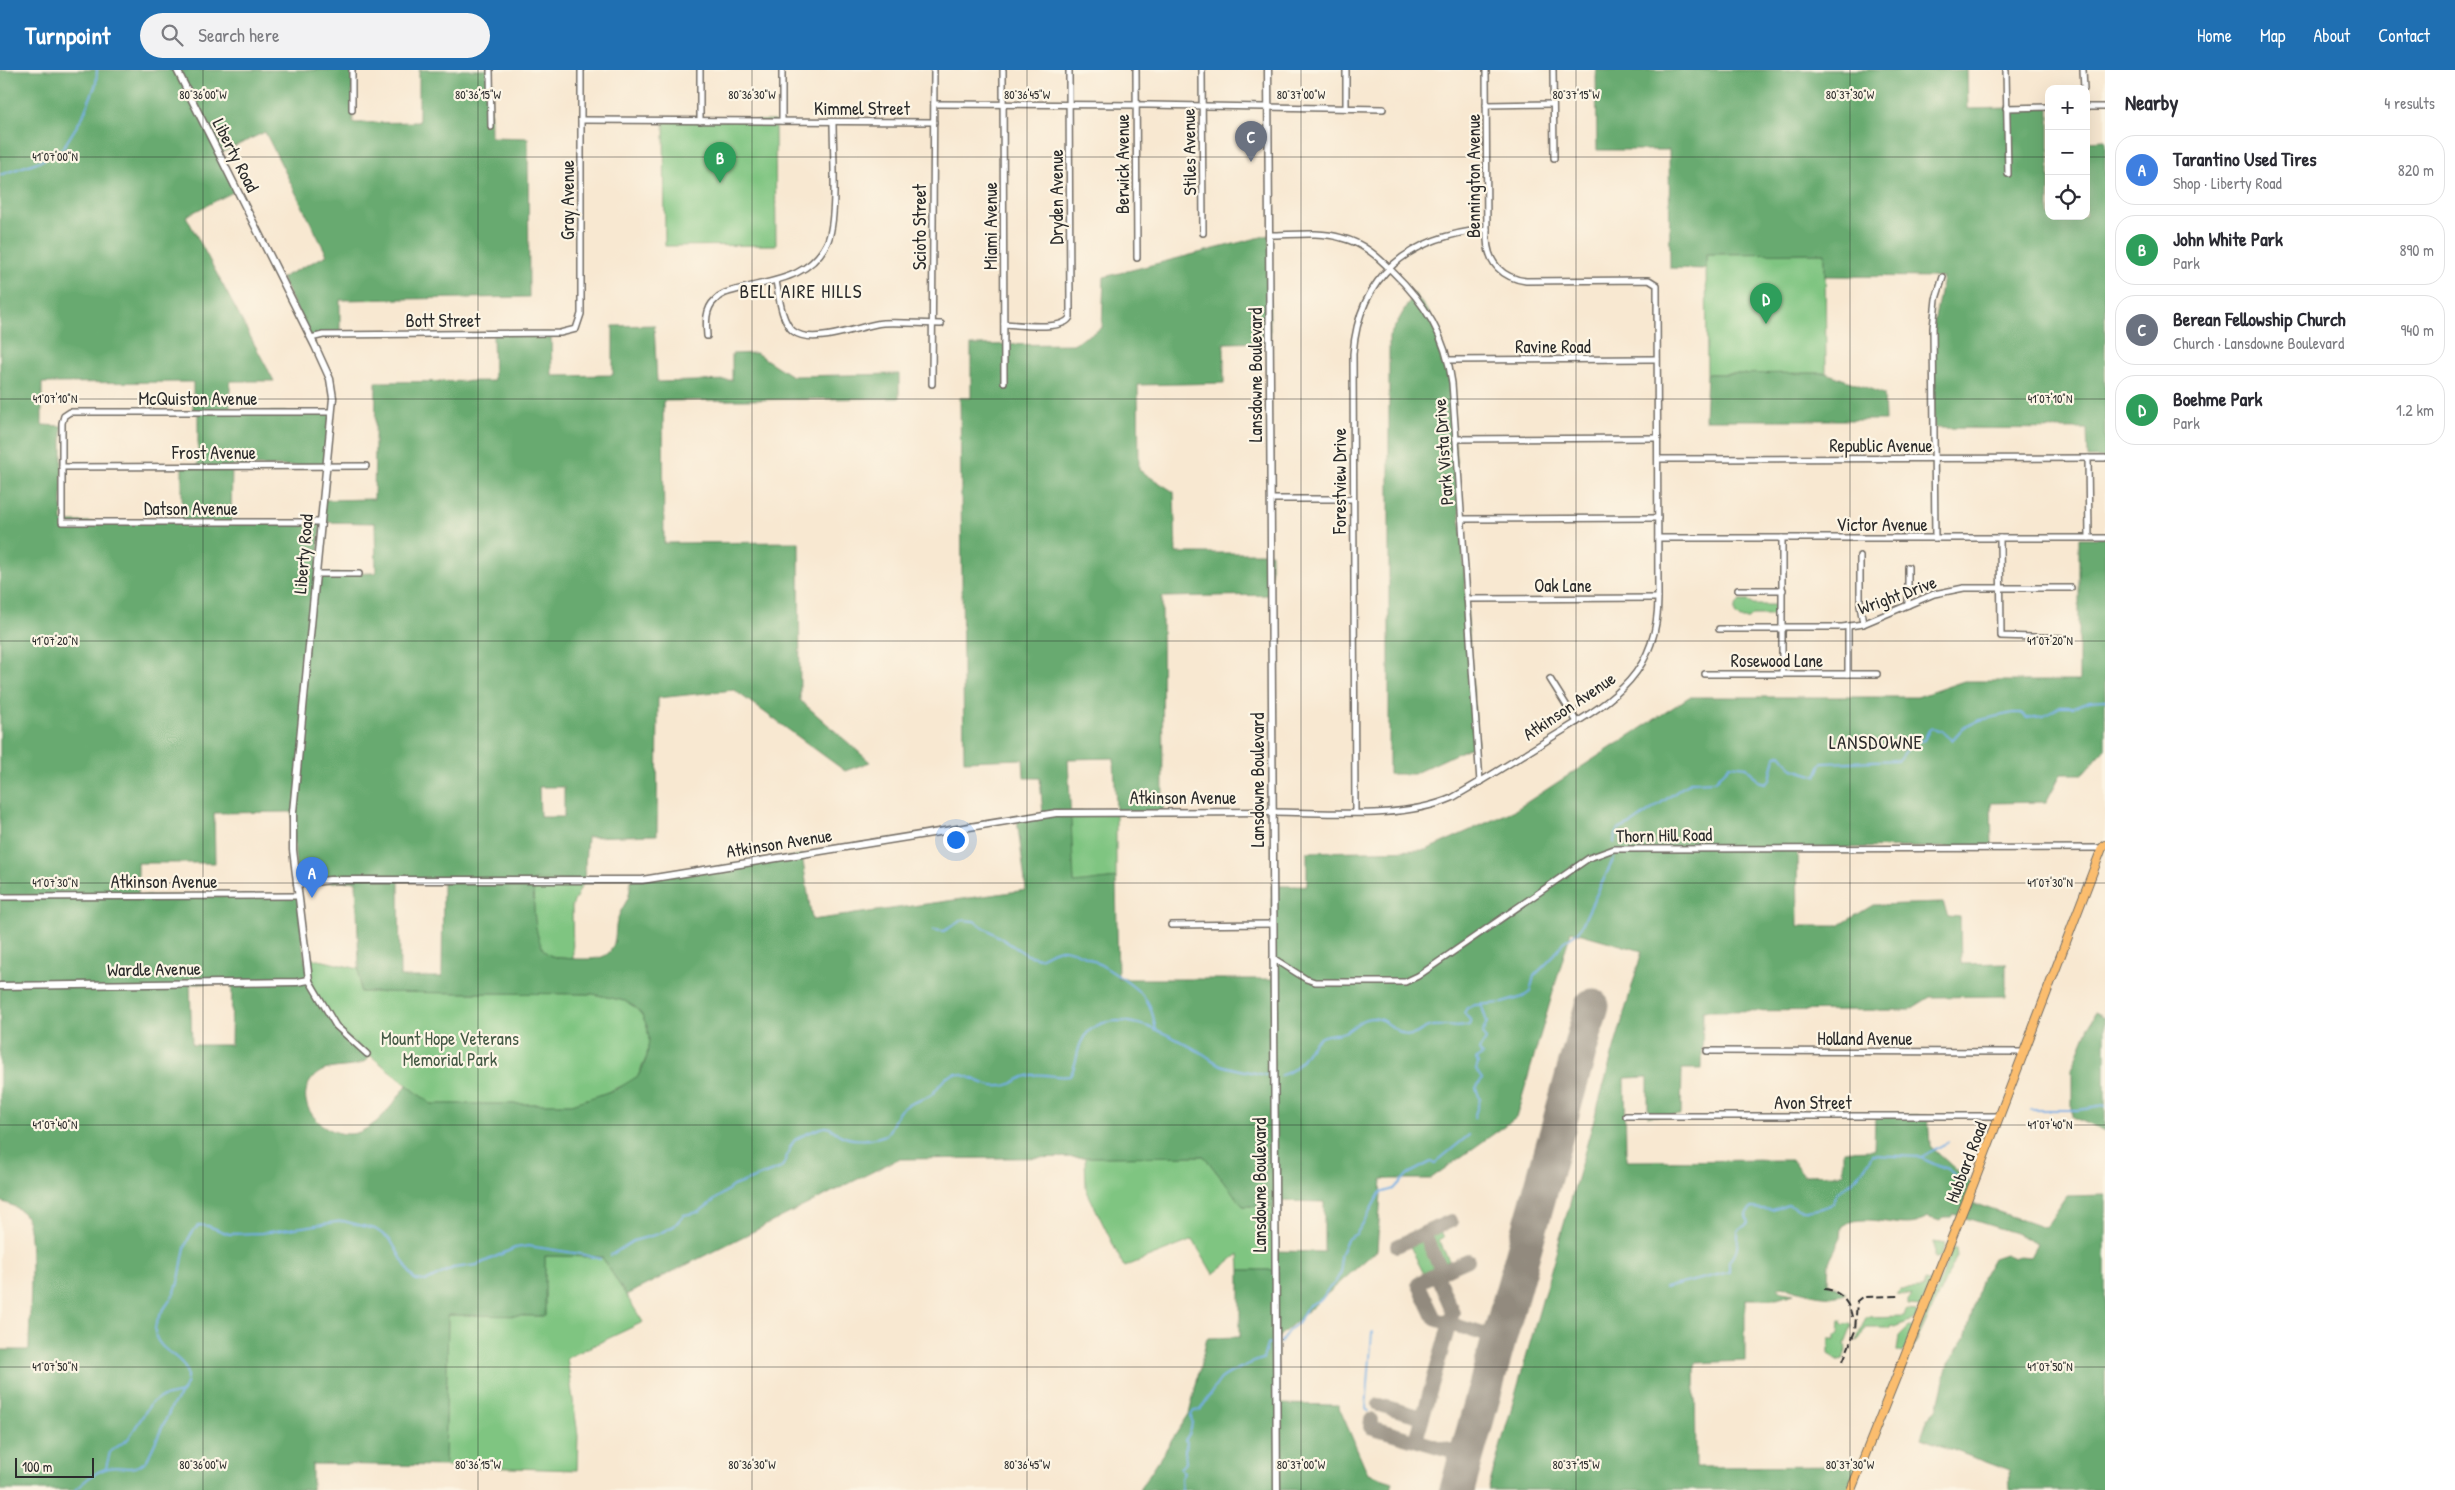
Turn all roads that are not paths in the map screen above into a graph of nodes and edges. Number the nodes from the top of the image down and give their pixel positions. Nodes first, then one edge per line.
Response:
1 (177, 70) edge
2 (352, 70) edge
3 (490, 70) edge
4 (581, 70) edge
5 (700, 70) edge
6 (782, 70) edge
7 (934, 70) edge
8 (1002, 70) edge
9 (1069, 70) edge
10 (1136, 70) edge
11 (1202, 70) edge
12 (1268, 70) edge
13 (1346, 70) edge
14 (1486, 70) edge
15 (1553, 70) edge
16 (2006, 70) edge
17 (2084, 70) edge
18 (2084, 85) edge
19 (934, 104) junction
20 (1003, 104) junction
21 (1553, 104) junction
22 (1069, 105) junction
23 (1136, 105) junction
24 (1486, 105) junction
25 (1202, 106) junction
26 (1268, 106) junction
27 (2045, 107) edge
28 (2090, 107) edge
29 (2105, 107) edge
30 (1346, 108) junction
31 (2006, 108) junction
32 (1383, 109) dead end
33 (352, 110) dead end
34 (581, 120) junction
35 (700, 121) junction
36 (782, 121) junction
37 (833, 122) junction
38 (934, 122) junction
39 (491, 127) dead end
40 (1554, 158) dead end
41 (2008, 174) dead end
42 (1486, 229) junction
43 (1203, 233) dead end
44 (1269, 235) junction
45 (1137, 258) dead end
46 (1390, 268) junction
47 (1943, 277) dead end
48 (776, 281) junction
49 (1655, 282) joint
50 (933, 324) junction
51 (941, 324) dead end
52 (1004, 324) junction
53 (576, 329) joint
54 (707, 336) dead end
55 (311, 338) junction
56 (1657, 359) junction
57 (1448, 360) junction
58 (1004, 382) dead end
59 (932, 384) dead end
60 (331, 412) junction
61 (1658, 438) junction
62 (1456, 439) junction
63 (1934, 458) junction
64 (2088, 458) junction
65 (2105, 458) edge
66 (1658, 459) junction
67 (326, 466) junction
68 (366, 466) dead end
69 (62, 467) junction
70 (1270, 499) junction
71 (1353, 499) junction
72 (1658, 518) junction
73 (1461, 519) junction
74 (321, 522) junction
75 (1658, 538) junction
76 (1782, 538) junction
77 (1935, 538) junction
78 (2000, 538) junction
79 (2089, 538) junction
80 (2105, 538) edge
81 (1860, 556) dead end
82 (1908, 567) dead end
83 (316, 574) junction
84 (359, 574) dead end
85 (2001, 588) junction
86 (2071, 588) dead end
87 (1738, 590) dead end
88 (1783, 590) junction
89 (1658, 598) junction
90 (1467, 599) junction
91 (1908, 605) junction
92 (1863, 624) junction
93 (1848, 626) junction
94 (1782, 628) junction
95 (1718, 629) dead end
96 (2064, 638) dead end
97 (1705, 674) dead end
98 (1782, 674) junction
99 (1848, 674) junction
100 (1876, 674) dead end
101 (1550, 679) dead end
102 (1577, 722) junction
103 (1480, 782) junction
104 (1272, 812) junction
105 (1355, 812) junction
106 (2103, 846) edge
107 (297, 884) junction
108 (298, 896) junction
109 (0, 897) edge
110 (1273, 924) junction
111 (1170, 925) dead end
112 (1273, 958) junction
113 (309, 980) junction
114 (0, 986) edge
115 (1707, 1051) dead end
116 (2024, 1052) junction
117 (368, 1054) dead end
118 (1626, 1116) dead end
119 (2000, 1116) junction
120 (1277, 1490) edge
121 (1851, 1490) edge

1 - 55 street, Liberty Road
2 - 33 street
3 - 39 street
4 - 34 street, Gray Avenue
5 - 35 street
6 - 36 street
7 - 19 street, Scioto Street
8 - 20 street, Miami Avenue
9 - 22 street, Dryden Avenue
10 - 23 street, Berwick Avenue
11 - 25 street, Stiles Avenue
12 - 26 street, Lansdowne Boulevard
13 - 30 street
14 - 24 street, Bennington Avenue
15 - 21 street
16 - 31 street
17 - 18 street
19 - 20 street, Kimmel Street
19 - 38 street, Scioto Street
20 - 22 street, Kimmel Street
20 - 52 street, Miami Avenue
21 - 24 street
21 - 40 street
22 - 23 street, Kimmel Street
22 - 52 street, Dryden Avenue
23 - 25 street, Kimmel Street
23 - 45 street, Berwick Avenue
24 - 42 street, Bennington Avenue
25 - 26 street, Kimmel Street
25 - 43 street, Stiles Avenue
26 - 30 street, Kimmel Street
26 - 44 street, Lansdowne Boulevard
27 - 31 street
28 - 29 street
30 - 32 street, Kimmel Street
31 - 41 street
34 - 35 street, Kimmel Street
34 - 53 street, Gray Avenue
35 - 36 street, Kimmel Street
36 - 37 street, Kimmel Street
37 - 38 street, Kimmel Street
37 - 48 street
38 - 50 street, Scioto Street
42 - 46 street, Forestview Drive
42 - 49 street, Bennington Avenue
44 - 46 street, Park Vista Drive
44 - 70 street, Lansdowne Boulevard
46 - 57 street, Park Vista Drive
46 - 71 street, Forestview Drive
47 - 63 street
48 - 50 street
48 - 54 street
49 - 56 street, Atkinson Avenue
50 - 51 street
50 - 59 street, Scioto Street
52 - 58 street, Miami Avenue
53 - 55 street, Bott Street
55 - 60 street, Liberty Road
56 - 57 street, Ravine Road
56 - 61 street, Atkinson Avenue
57 - 62 street, Park Vista Drive
60 - 67 street, Liberty Road
60 - 69 street, McQuiston Avenue
61 - 62 street
61 - 66 street, Atkinson Avenue
62 - 73 street, Park Vista Drive
63 - 64 street, Republic Avenue
63 - 66 street, Republic Avenue
63 - 77 street
64 - 65 street, Republic Avenue
64 - 79 street
66 - 72 street, Atkinson Avenue
67 - 68 street, Frost Avenue
67 - 69 street, Frost Avenue
67 - 74 street, Liberty Road
69 - 74 street, Datson Avenue
70 - 71 street
70 - 104 street, Lansdowne Boulevard
71 - 105 street, Forestview Drive
72 - 73 street
72 - 75 street, Atkinson Avenue
73 - 90 street, Park Vista Drive
74 - 83 street, Liberty Road
75 - 76 street, Victor Avenue
75 - 89 street, Atkinson Avenue
76 - 77 street, Victor Avenue
76 - 88 street
77 - 78 street, Victor Avenue
78 - 79 street, Victor Avenue
78 - 85 street
79 - 80 street, Victor Avenue
81 - 92 street
82 - 91 street
83 - 84 street
83 - 107 street, Liberty Road
85 - 86 street, Wright Drive
85 - 91 street, Wright Drive
85 - 96 street
87 - 88 street
88 - 94 street
89 - 90 street, Oak Lane
89 - 102 street, Atkinson Avenue
90 - 103 street, Park Vista Drive
91 - 92 street, Wright Drive
92 - 93 street, Wright Drive
93 - 94 street, Wright Drive
93 - 99 street, Rosewood Lane
94 - 95 street, Wright Drive
94 - 98 street
97 - 98 street, Rosewood Lane
98 - 99 street, Rosewood Lane
99 - 100 street, Rosewood Lane
101 - 102 street
102 - 103 street, Atkinson Avenue
103 - 105 street, Atkinson Avenue
104 - 105 street, Atkinson Avenue
104 - 107 street, Atkinson Avenue
104 - 110 street, Lansdowne Boulevard
106 - 112 street, Thorn Hill Road
106 - 116 main road, Hubbard Road
107 - 108 street, Liberty Road
108 - 109 street, Atkinson Avenue
108 - 113 street, Liberty Road
110 - 111 street
110 - 112 street, Lansdowne Boulevard
112 - 120 street, Lansdowne Boulevard
113 - 114 street, Wardle Avenue
113 - 117 street, Liberty Road
115 - 116 street, Holland Avenue
116 - 119 main road, Hubbard Road
118 - 119 street, Avon Street
119 - 121 main road, Hubbard Road

